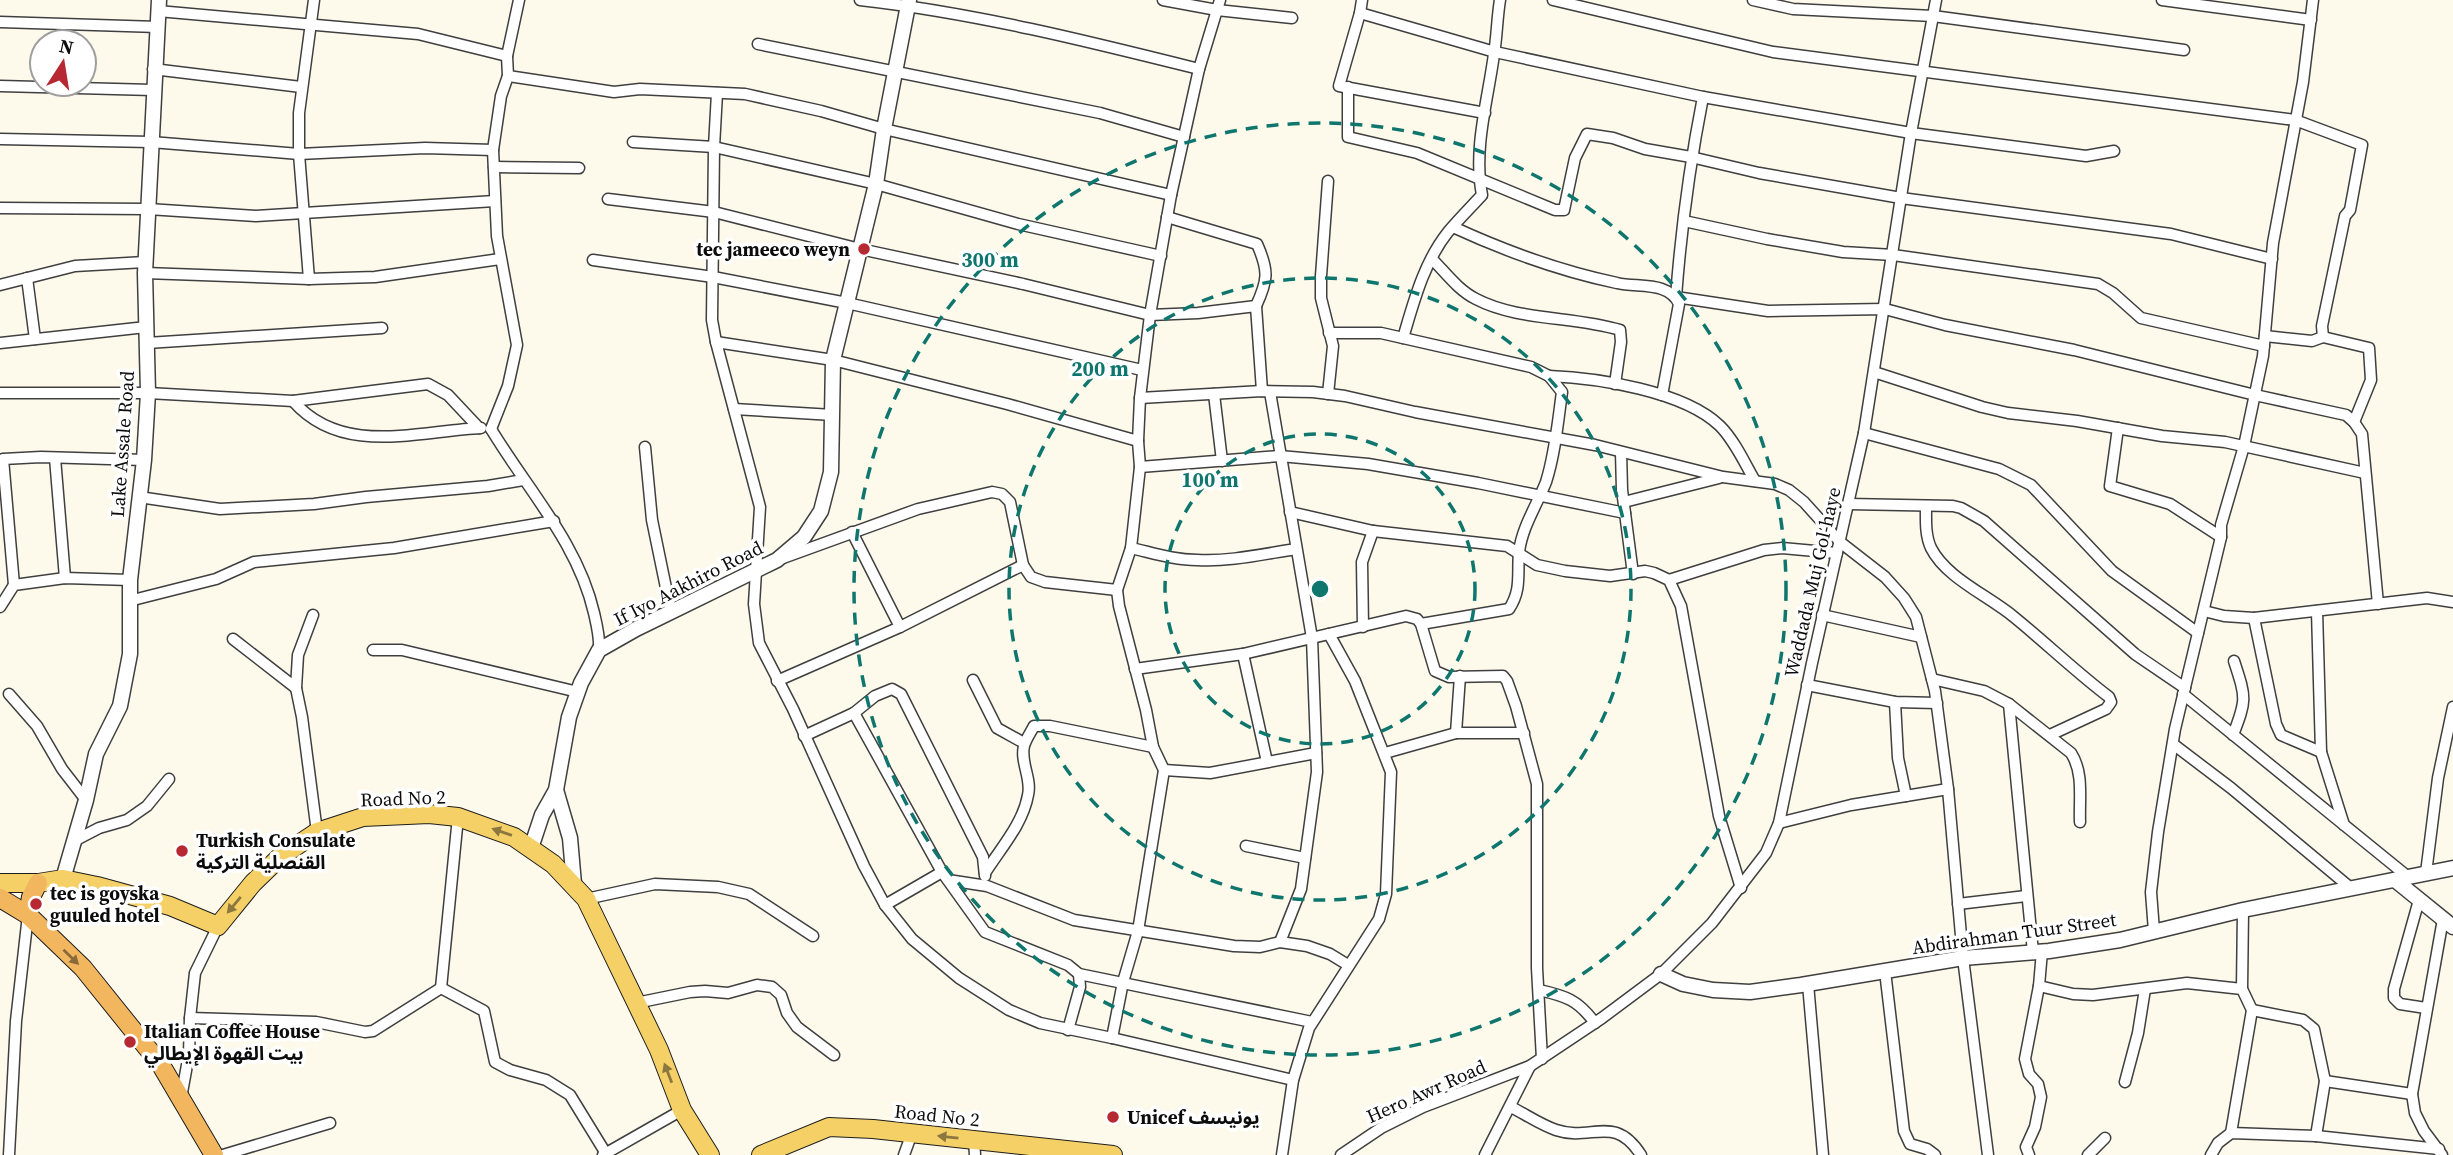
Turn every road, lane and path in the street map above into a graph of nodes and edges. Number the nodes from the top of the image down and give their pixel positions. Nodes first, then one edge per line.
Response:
1 (314, 0) edge
2 (519, 0) edge
3 (860, 0) edge
4 (1163, 0) edge
5 (1362, 0) edge
6 (1500, 0) edge
7 (1553, 0) edge
8 (1753, 0) edge
9 (1936, 0) edge
10 (2162, 0) edge
11 (2314, 0) edge
12 (909, 3) edge
13 (1218, 4) edge
14 (158, 6) edge
15 (1360, 13) junction
16 (1933, 16) junction
17 (1292, 18) dead end
18 (2311, 20) junction
19 (0, 22) edge
20 (310, 25) junction
21 (158, 27) junction
22 (758, 44) dead end
23 (2184, 50) dead end
24 (1495, 52) junction
25 (507, 57) junction
26 (153, 69) junction
27 (1199, 69) junction
28 (895, 71) junction
29 (1923, 71) junction
30 (508, 76) junction
31 (0, 86) edge
32 (301, 87) junction
33 (1348, 88) junction
34 (153, 90) junction
35 (717, 93) junction
36 (1703, 97) junction
37 (1485, 113) junction
38 (2295, 120) junction
39 (884, 129) junction
40 (1911, 133) junction
41 (1184, 136) junction
42 (0, 139) edge
43 (152, 142) junction
44 (633, 142) dead end
45 (714, 147) junction
46 (493, 150) junction
47 (2114, 151) dead end
48 (299, 154) junction
49 (1691, 157) junction
50 (494, 167) junction
51 (579, 168) dead end
52 (1479, 177) junction
53 (1328, 181) dead end
54 (877, 184) junction
55 (1171, 195) junction
56 (1901, 198) junction
57 (608, 199) dead end
58 (495, 201) junction
59 (0, 208) edge
60 (148, 209) junction
61 (714, 212) junction
62 (303, 214) junction
63 (1167, 217) junction
64 (1684, 221) junction
65 (1453, 227) junction
66 (860, 249) junction
67 (1893, 254) junction
68 (1161, 256) junction
69 (500, 259) junction
70 (1432, 259) junction
71 (2272, 259) junction
72 (593, 260) dead end
73 (145, 267) junction
74 (713, 277) junction
75 (27, 278) junction
76 (309, 279) junction
77 (0, 285) edge
78 (1676, 297) junction
79 (847, 303) junction
80 (1256, 306) junction
81 (1885, 309) junction
82 (1150, 315) junction
83 (146, 327) junction
84 (382, 328) dead end
85 (1329, 333) junction
86 (2323, 337) junction
87 (1403, 338) junction
88 (35, 339) junction
89 (2265, 341) junction
90 (716, 342) junction
91 (0, 343) edge
92 (147, 343) junction
93 (833, 360) junction
94 (1142, 370) junction
95 (1874, 372) junction
96 (1549, 376) junction
97 (1615, 384) junction
98 (1266, 392) junction
99 (0, 393) edge
100 (148, 393) junction
101 (1214, 394) junction
102 (1328, 394) junction
103 (1662, 395) junction
104 (2255, 395) junction
105 (1140, 398) junction
106 (293, 401) junction
107 (734, 409) junction
108 (833, 415) junction
109 (2354, 422) junction
110 (479, 428) junction
111 (2118, 428) junction
112 (491, 429) junction
113 (1864, 433) junction
114 (1555, 437) junction
115 (1138, 441) junction
116 (2244, 446) junction
117 (645, 447) dead end
118 (1621, 452) junction
119 (1280, 456) junction
120 (1, 458) edge
121 (55, 458) junction
122 (144, 460) junction
123 (1222, 461) junction
124 (1139, 467) junction
125 (2365, 473) junction
126 (1723, 477) junction
127 (523, 480) junction
128 (1755, 481) junction
129 (1539, 496) junction
130 (139, 497) junction
131 (1848, 504) junction
132 (1926, 506) junction
133 (1624, 508) junction
134 (1290, 512) junction
135 (554, 521) junction
136 (1373, 531) junction
137 (852, 532) junction
138 (2221, 537) junction
139 (1131, 548) junction
140 (1838, 548) junction
141 (1296, 549) junction
142 (1519, 551) junction
143 (777, 560) junction
144 (1023, 565) junction
145 (756, 571) junction
146 (1633, 573) junction
147 (65, 578) junction
148 (130, 580) junction
149 (1669, 580) junction
150 (14, 585) junction
151 (1117, 590) junction
152 (129, 601) junction
153 (2453, 602) edge
154 (2378, 604) junction
155 (0, 607) edge
156 (2204, 611) junction
157 (2317, 611) junction
158 (671, 612) junction
159 (313, 615) dead end
160 (1822, 615) junction
161 (2253, 618) junction
162 (1421, 624) junction
163 (900, 627) junction
164 (1363, 627) junction
165 (2199, 633) junction
166 (1329, 634) junction
167 (1921, 637) junction
168 (1312, 638) junction
169 (233, 639) dead end
170 (373, 649) dead end
171 (599, 650) junction
172 (1243, 654) junction
173 (2234, 661) dead end
174 (1135, 669) junction
175 (1460, 677) junction
176 (1932, 679) junction
177 (973, 680) dead end
178 (777, 681) junction
179 (1807, 685) junction
180 (296, 688) junction
181 (2184, 691) junction
182 (578, 692) junction
183 (9, 694) dead end
184 (1895, 702) junction
185 (1937, 703) junction
186 (2009, 704) junction
187 (2453, 707) edge
188 (853, 713) junction
189 (1456, 733) junction
190 (1524, 733) junction
191 (2050, 735) junction
192 (2232, 735) junction
193 (804, 736) junction
194 (1024, 743) junction
195 (2173, 744) junction
196 (1153, 747) junction
197 (2321, 751) junction
198 (1316, 753) junction
199 (1385, 753) junction
200 (1268, 762) junction
201 (1164, 770) junction
202 (169, 779) dead end
203 (1948, 789) junction
204 (556, 790) junction
205 (1906, 796) junction
206 (86, 800) junction
207 (458, 817) junction
208 (2080, 822) dead end
209 (1779, 823) junction
210 (2344, 825) junction
211 (317, 832) junction
212 (74, 841) junction
213 (1246, 846) dead end
214 (531, 848) junction
215 (1305, 858) junction
216 (2453, 868) edge
217 (985, 873) junction
218 (2426, 873) junction
219 (945, 876) junction
220 (2401, 878) junction
221 (62, 879) junction
222 (0, 883) edge
223 (38, 883) junction
224 (574, 884) junction
225 (986, 886) junction
226 (1741, 888) junction
227 (2352, 888) junction
228 (2026, 896) junction
229 (0, 898) edge
230 (586, 899) junction
231 (2419, 900) junction
232 (1958, 904) junction
233 (885, 905) junction
234 (2243, 910) junction
235 (28, 915) junction
236 (2448, 923) edge
237 (218, 926) junction
238 (1138, 931) junction
239 (2154, 931) junction
240 (813, 936) dead end
241 (1279, 942) junction
242 (2037, 952) junction
243 (1964, 958) junction
244 (1348, 965) junction
245 (1885, 971) junction
246 (1079, 974) junction
247 (1661, 974) junction
248 (1123, 982) junction
249 (1808, 984) junction
250 (2039, 986) junction
251 (441, 988) junction
252 (2144, 989) junction
253 (2242, 989) junction
254 (1539, 990) junction
255 (636, 1003) junction
256 (2426, 1009) junction
257 (2252, 1010) junction
258 (190, 1017) junction
259 (1312, 1022) junction
260 (1595, 1023) junction
261 (1068, 1030) junction
262 (1112, 1038) junction
263 (834, 1055) dead end
264 (1542, 1059) junction
265 (1530, 1066) junction
266 (1293, 1080) junction
267 (2325, 1081) junction
268 (2125, 1082) dead end
269 (2412, 1094) junction
270 (180, 1098) junction
271 (1511, 1107) junction
272 (682, 1110) junction
273 (330, 1123) dead end
274 (912, 1133) junction
275 (2231, 1133) junction
276 (2316, 1136) junction
277 (2105, 1138) dead end
278 (974, 1147) edge
279 (2441, 1152) edge
280 (604, 1154) edge
281 (9, 1155) edge
282 (214, 1155) edge
283 (223, 1155) edge
284 (710, 1155) edge
285 (761, 1155) edge
286 (904, 1155) edge
287 (1113, 1155) edge
288 (1282, 1155) edge
289 (1340, 1155) edge
290 (1485, 1155) edge
291 (1641, 1155) edge
292 (1823, 1155) edge
293 (1935, 1155) edge
294 (1987, 1155) edge
295 (2029, 1155) edge
296 (2088, 1155) edge
297 (2211, 1155) edge

1 - 20 street
2 - 25 street
3 - 12 street
4 - 13 street
5 - 15 street
6 - 24 street
7 - 29 street
8 - 16 street
9 - 16 street, Waddada Muj Gol-haye
10 - 18 street
11 - 18 street
12 - 27 street
12 - 28 street, If Iyo Aakhiro Road
13 - 17 street
13 - 27 street
14 - 20 street
14 - 21 street, Lake Assale Road
15 - 24 street
15 - 33 street
16 - 23 street
16 - 29 street, Waddada Muj Gol-haye
18 - 38 street
19 - 21 street
20 - 25 street
20 - 32 street
21 - 26 street, Lake Assale Road
22 - 28 street
24 - 36 street
24 - 37 street
25 - 30 street
26 - 32 street
26 - 34 street, Lake Assale Road
27 - 41 street
28 - 39 street, If Iyo Aakhiro Road
28 - 41 street
29 - 38 street
29 - 40 street, Waddada Muj Gol-haye
30 - 35 street
30 - 46 street
31 - 34 street
32 - 48 street
33 - 37 street
33 - 52 street
34 - 43 street, Lake Assale Road
35 - 39 street
35 - 45 street
36 - 40 street
36 - 49 street
37 - 52 street
38 - 71 street
38 - 86 street
39 - 54 street, If Iyo Aakhiro Road
39 - 55 street
40 - 47 street
40 - 56 street, Waddada Muj Gol-haye
41 - 55 street
42 - 43 street
43 - 48 street
43 - 60 street, Lake Assale Road
44 - 45 street
45 - 54 street
45 - 61 street
46 - 48 street
46 - 50 street
48 - 62 street
49 - 52 street
49 - 56 street
49 - 64 street
50 - 51 street
50 - 58 street
52 - 65 street
53 - 85 street
54 - 66 street, If Iyo Aakhiro Road
54 - 68 street
55 - 63 street
56 - 67 street, Waddada Muj Gol-haye
56 - 71 street
57 - 61 street
58 - 62 street
58 - 69 street
59 - 60 street
60 - 62 street
60 - 73 street, Lake Assale Road
61 - 66 street
61 - 74 street
62 - 76 street
63 - 68 street
63 - 80 street
64 - 67 street
64 - 78 street
65 - 70 street
65 - 78 street
66 - 79 street, If Iyo Aakhiro Road
66 - 82 street
67 - 81 street, Waddada Muj Gol-haye
67 - 89 street
68 - 82 street
69 - 76 street
69 - 112 street
70 - 87 street
70 - 97 street
71 - 89 street
72 - 74 street
73 - 75 street
73 - 76 street
73 - 83 street, Lake Assale Road
74 - 79 street
74 - 90 street
75 - 77 street
75 - 88 street
78 - 81 street
78 - 103 street
79 - 93 street, If Iyo Aakhiro Road
79 - 94 street
80 - 82 street
80 - 98 street
81 - 95 street, Waddada Muj Gol-haye
81 - 104 street
82 - 94 street
83 - 88 street
83 - 92 street, Lake Assale Road
84 - 92 street
85 - 87 street
85 - 102 street
86 - 89 street
86 - 109 street
87 - 96 street
88 - 91 street
89 - 104 street
90 - 93 street
90 - 107 street
92 - 100 street, Lake Assale Road
93 - 108 street, If Iyo Aakhiro Road
93 - 115 street
94 - 105 street
95 - 111 street
95 - 113 street, Waddada Muj Gol-haye
96 - 97 street
96 - 114 street
97 - 103 street
98 - 101 street
98 - 102 street
98 - 119 street
99 - 100 street
100 - 106 street
100 - 122 street, Lake Assale Road
101 - 105 street
101 - 123 street
102 - 114 street
103 - 128 street
104 - 109 street
104 - 116 street
105 - 115 street
106 - 110 street
106 - 110 street
107 - 108 street
107 - 145 street
108 - 143 street, If Iyo Aakhiro Road
109 - 125 street
110 - 112 street
111 - 116 street
111 - 138 street
112 - 127 street
113 - 131 street, Waddada Muj Gol-haye
113 - 165 street
114 - 118 street
114 - 129 street
115 - 124 street
116 - 125 street
116 - 138 street
117 - 158 street
118 - 126 street
118 - 133 street
119 - 123 street
119 - 129 street
119 - 134 street
120 - 121 street
120 - 150 street
121 - 122 street
121 - 147 street
122 - 130 street, Lake Assale Road
123 - 124 street
124 - 139 street
125 - 154 street
126 - 128 street
126 - 133 street
127 - 130 street
127 - 135 street
128 - 140 street
129 - 133 street
129 - 142 street
130 - 148 street, Lake Assale Road
131 - 132 street
131 - 140 street, Waddada Muj Gol-haye
132 - 181 street
132 - 191 street
133 - 146 street
134 - 136 street
134 - 141 street
135 - 152 street
135 - 171 street
136 - 142 street
136 - 164 street
137 - 143 street
137 - 144 street
137 - 163 street
138 - 156 street
139 - 141 street
139 - 151 street
140 - 149 street
140 - 160 street, Waddada Muj Gol-haye
140 - 167 street
141 - 168 street
142 - 146 street
142 - 162 street
143 - 145 street, If Iyo Aakhiro Road
144 - 151 street
144 - 163 street
145 - 158 street, If Iyo Aakhiro Road
145 - 178 street
146 - 149 street
147 - 148 street
147 - 150 street
148 - 152 street, Lake Assale Road
149 - 226 street
150 - 155 street
151 - 174 street
152 - 206 street, Lake Assale Road
153 - 154 street
154 - 157 street
156 - 161 street
156 - 165 street
157 - 161 street
157 - 197 street
158 - 171 street, If Iyo Aakhiro Road
159 - 180 street
160 - 167 street
160 - 179 street, Waddada Muj Gol-haye
161 - 197 street
162 - 164 street
162 - 175 street
163 - 178 street
164 - 166 street
165 - 181 street
166 - 168 street
166 - 199 street
167 - 176 street
168 - 172 street
168 - 198 street
169 - 180 street
170 - 182 street
171 - 182 street, If Iyo Aakhiro Road
172 - 174 street
172 - 200 street
173 - 192 street
174 - 196 street
175 - 189 street
175 - 190 street
176 - 185 street
176 - 186 street
177 - 194 street
178 - 193 street
179 - 184 street
179 - 209 street, Waddada Muj Gol-haye
180 - 211 street
181 - 192 street
181 - 195 street
182 - 204 street, If Iyo Aakhiro Road
183 - 206 street
184 - 185 street
184 - 205 street
185 - 203 street
186 - 191 street
186 - 228 street
187 - 218 street
188 - 193 street
188 - 217 street
188 - 219 street
189 - 190 street
189 - 199 street
190 - 254 street
191 - 208 street
192 - 210 street
193 - 233 street
194 - 196 street
194 - 217 street
195 - 227 street
195 - 239 street
196 - 201 street
197 - 210 street
198 - 200 street
198 - 215 street
199 - 244 street
200 - 201 street
201 - 238 street
202 - 212 street
203 - 205 street
203 - 232 street
204 - 214 street
204 - 224 street
205 - 209 street
206 - 212 street, Lake Assale Road
207 - 211 main road, Road No 2
214 -> 207 main road, Road No 2
207 - 251 street
209 - 226 street, Waddada Muj Gol-haye
210 - 220 street
211 -> 237 main road, Road No 2
212 - 221 street, Lake Assale Road
213 - 215 street
214 - 224 main road, Road No 2
215 - 241 street
216 - 218 street, Abdirahman Tuur Street
217 - 225 street
218 - 220 street, Abdirahman Tuur Street
219 - 225 street
219 - 233 street
219 - 246 street
220 - 227 street, Abdirahman Tuur Street
220 - 231 street
221 - 223 main road
221 - 237 main road
222 - 223 main road
223 - 235 highway
224 - 230 main road, Road No 2
225 - 238 street
226 - 247 street, Waddada Muj Gol-haye
227 - 234 street, Abdirahman Tuur Street
228 - 232 street
228 - 242 street
229 - 235 highway
230 - 240 street
230 - 255 main road, Road No 2
231 - 236 street
231 - 256 street
232 - 243 street
233 - 261 street
234 - 239 street, Abdirahman Tuur Street
234 - 253 street
235 -> 270 highway
235 - 281 street
236 - 256 street
237 - 258 street
238 - 241 street
238 - 248 street
239 - 242 street, Abdirahman Tuur Street
241 - 244 street
242 - 243 street, Abdirahman Tuur Street
242 - 250 street
243 - 245 street, Abdirahman Tuur Street
243 - 294 street
244 - 259 street
245 - 249 street, Abdirahman Tuur Street
245 - 293 street
246 - 248 street
246 - 261 street
247 - 249 street, Abdirahman Tuur Street
247 - 260 street, Waddada Muj Gol-haye
248 - 259 street
248 - 262 street
249 - 292 street
250 - 252 street
250 - 295 street
251 - 258 street
251 - 280 street
252 - 253 street
252 - 268 street
253 - 257 street
254 - 260 street
254 - 264 street
255 - 263 street
272 -> 255 main road, Road No 2
256 - 269 street
257 - 267 street
257 - 275 street
258 - 270 street
259 - 266 street
260 - 264 street, Waddada Muj Gol-haye
261 - 262 street
262 - 266 street
264 - 265 street, Waddada Muj Gol-haye
265 - 271 street
265 - 289 street, Hero Awr Road
266 - 288 street
267 - 269 street
267 - 276 street
269 - 279 street
270 - 282 highway
271 - 290 street
271 - 291 street
272 - 280 street
272 - 284 main road, Road No 2
273 - 283 street
278 -> 274 main road, Road No 2
274 - 285 main road, Road No 2
274 - 286 street
275 - 276 street
275 - 297 street
276 - 279 street
277 - 296 street
278 - 287 main road, Road No 2

